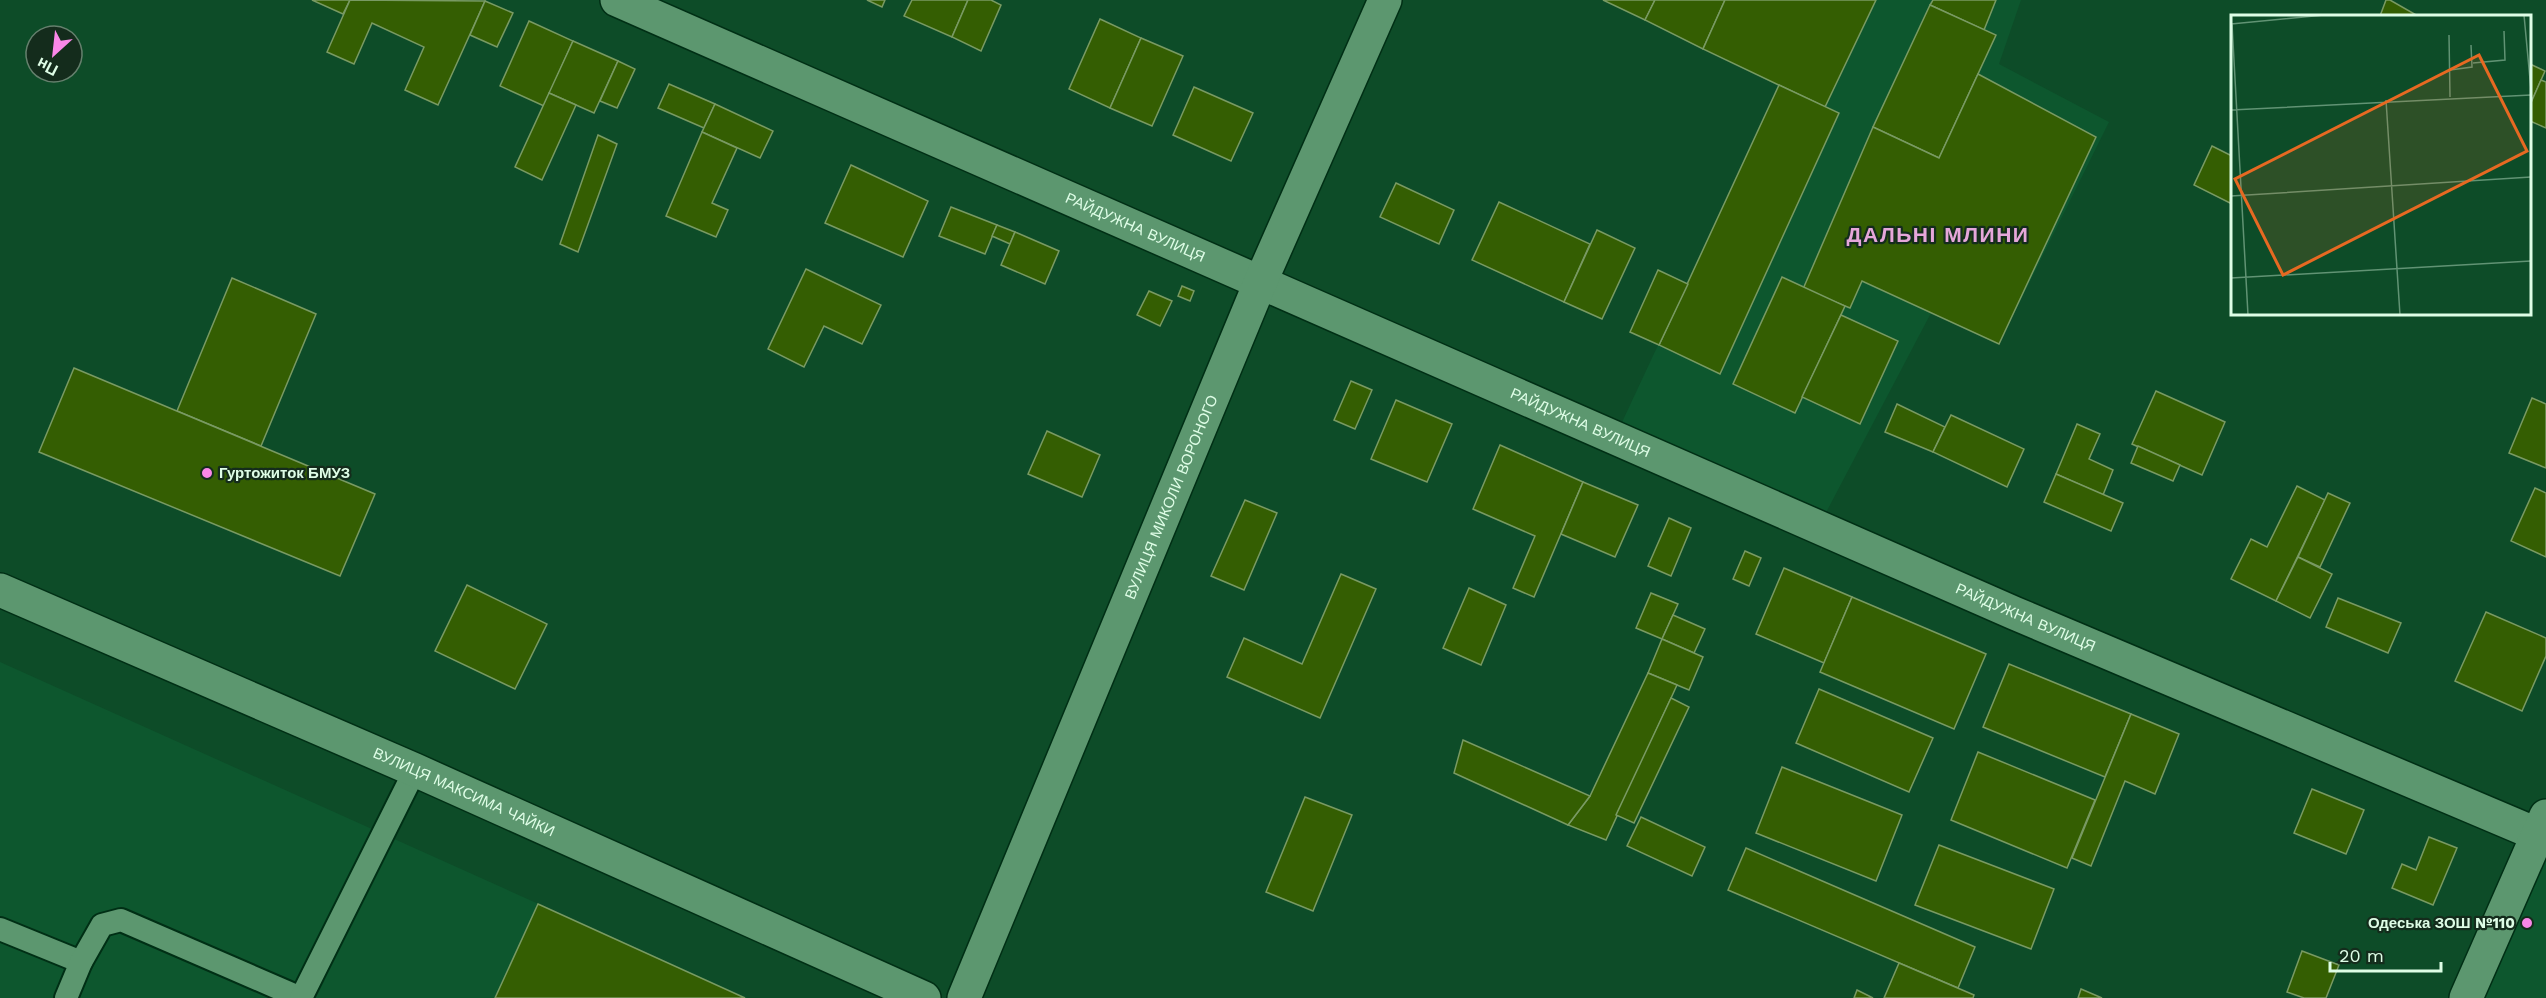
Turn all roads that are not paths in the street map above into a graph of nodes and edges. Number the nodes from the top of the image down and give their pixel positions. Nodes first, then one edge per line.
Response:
1 (617, 0) edge
2 (1385, 0) edge
3 (1260, 283) junction
4 (0, 590) edge
5 (415, 770) junction
6 (2543, 829) edge
7 (0, 929) edge
8 (81, 962) junction
9 (66, 998) edge
10 (301, 998) edge
11 (924, 998) edge
12 (964, 998) edge
13 (2466, 998) edge

1 - 3 street, РАЙДУЖНА ВУЛИЦЯ
2 - 3 street, ВУЛИЦЯ МИКОЛИ ВОРОНОГО
3 - 6 street, РАЙДУЖНА ВУЛИЦЯ
3 - 12 street, ВУЛИЦЯ МИКОЛИ ВОРОНОГО
4 - 5 street, ВУЛИЦЯ МАКСИМА ЧАЙКИ
5 - 10 lane
5 - 11 street, ВУЛИЦЯ МАКСИМА ЧАЙКИ
6 - 13 street
7 - 8 lane
8 - 9 lane
8 - 10 lane

